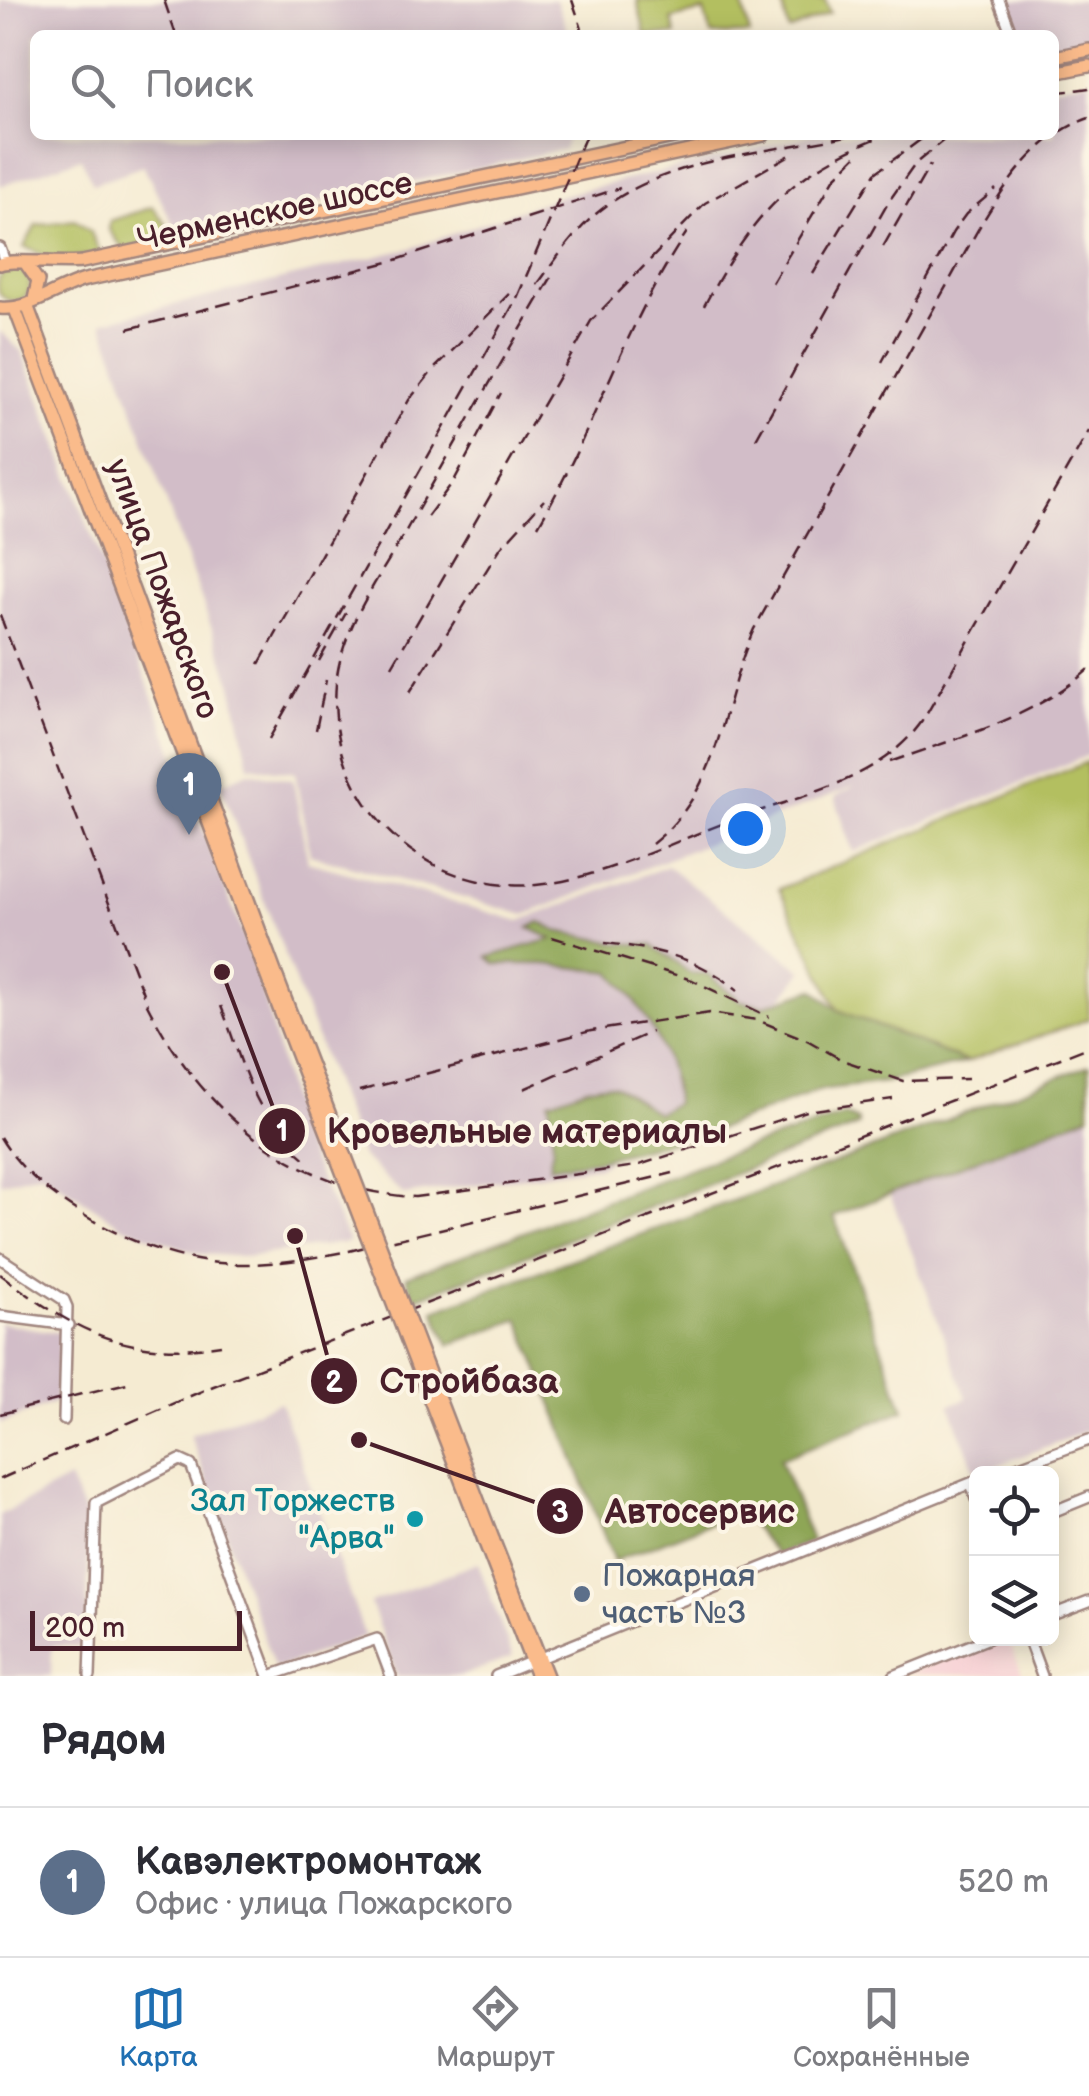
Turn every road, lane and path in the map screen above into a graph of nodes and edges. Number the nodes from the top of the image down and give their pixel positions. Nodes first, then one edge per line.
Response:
1 (999, 0) edge
2 (1010, 30) edge
3 (1089, 50) edge
4 (1059, 56) edge
5 (1089, 66) edge
6 (1059, 72) edge
7 (659, 140) edge
8 (741, 140) edge
9 (0, 248) edge
10 (3, 263) edge
11 (26, 264) junction
12 (14, 306) edge
13 (0, 1258) edge
14 (0, 1316) edge
15 (69, 1325) junction
16 (64, 1420) dead end
17 (1089, 1440) edge
18 (1019, 1466) edge
19 (969, 1484) edge
20 (1089, 1498) edge
21 (1059, 1509) edge
22 (1089, 1601) edge
23 (1059, 1612) edge
24 (969, 1646) edge
25 (1031, 1646) edge
26 (537, 1667) edge
27 (90, 1676) edge
28 (269, 1676) edge
29 (390, 1676) edge
30 (496, 1676) edge
31 (547, 1676) edge
32 (894, 1676) edge
33 (1042, 1676) edge

1 - 2 street
3 - 4 main road
5 - 6 main road
7 - 11 main road, Черменское шоссе
8 - 12 main road, Черменское шоссе
9 - 10 street
10 - 11 main road, Черменское шоссе
11 - 12 main road
12 - 26 main road, улица Пожарского, bridge
13 - 15 street
14 - 15 street
15 - 16 street
17 - 18 street
19 - 26 street
20 - 21 street
22 - 23 street
24 - 32 street
25 - 33 street
26 - 30 street
26 - 31 main road, улица Пожарского
27 - 28 street
28 - 29 street

